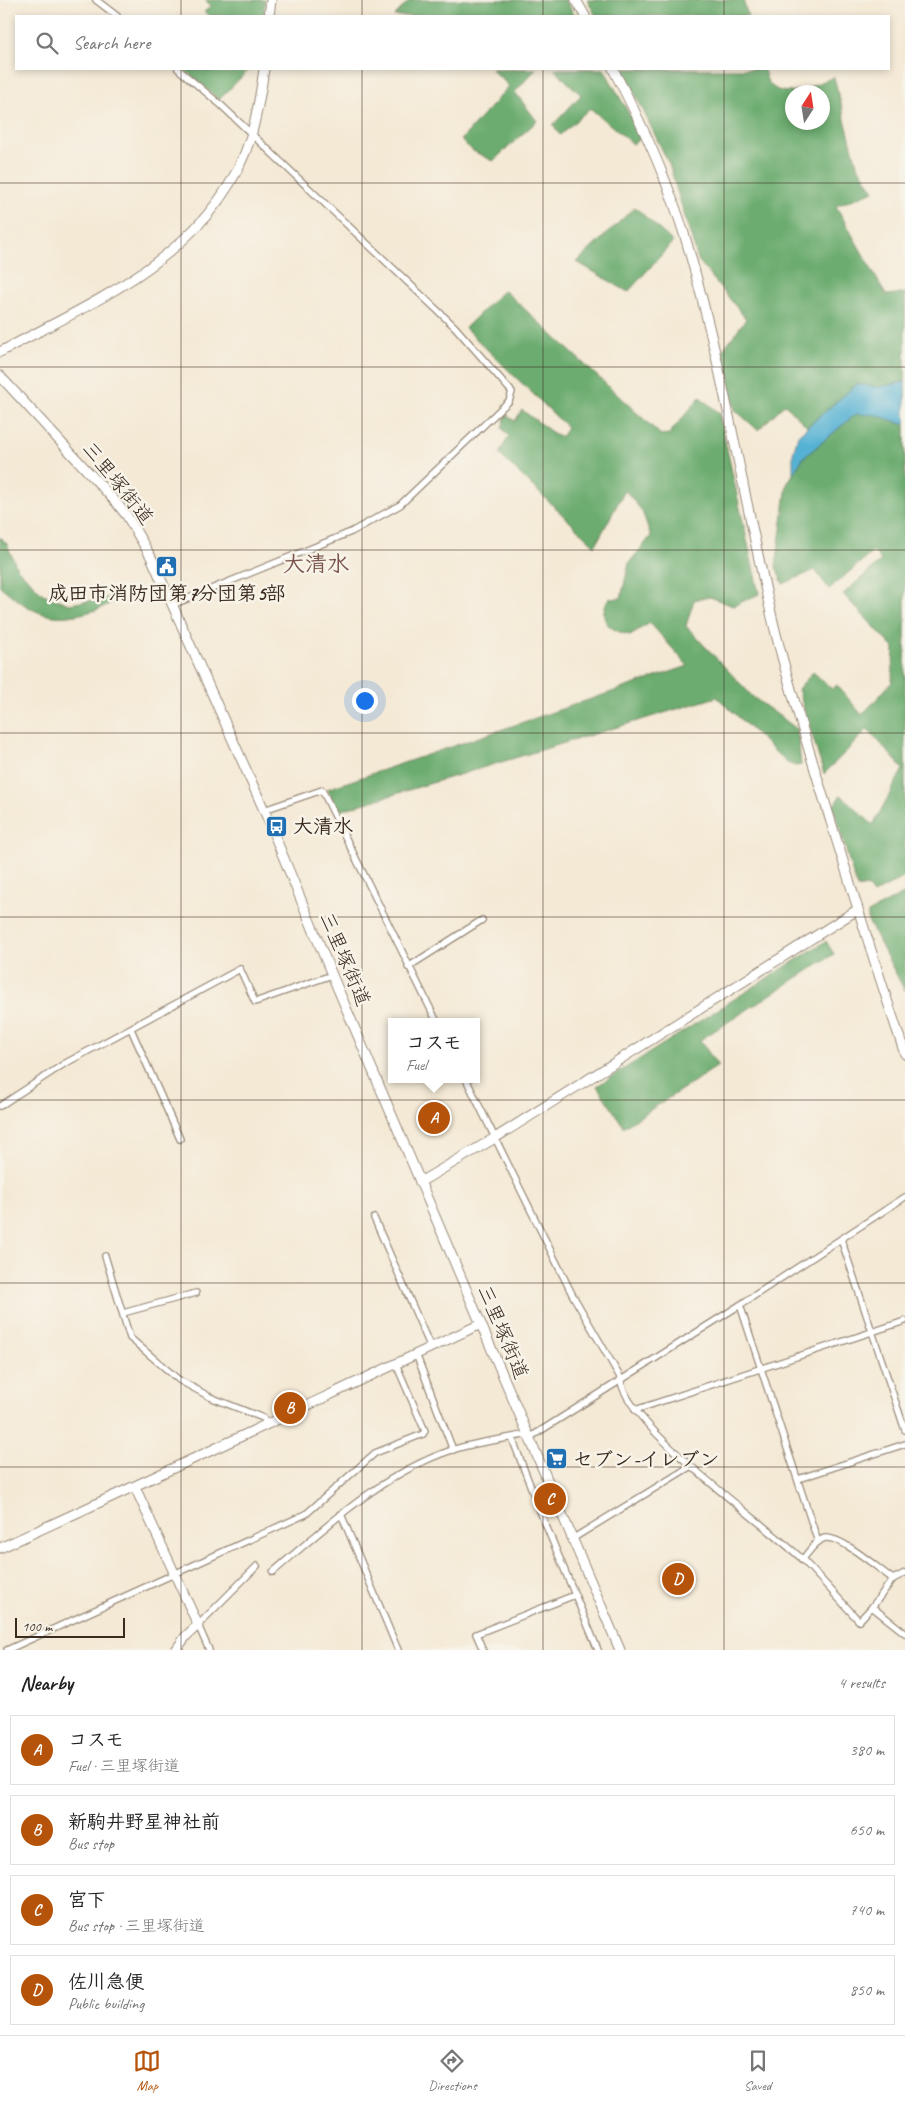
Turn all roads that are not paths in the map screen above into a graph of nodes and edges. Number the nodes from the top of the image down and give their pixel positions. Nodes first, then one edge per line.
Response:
1 (96, 0) edge
2 (271, 0) edge
3 (576, 0) edge
4 (116, 15) edge
5 (269, 15) edge
6 (584, 15) edge
7 (179, 70) edge
8 (264, 70) edge
9 (613, 70) edge
10 (251, 136) junction
11 (0, 352) edge
12 (0, 376) edge
13 (172, 606) junction
14 (264, 810) junction
15 (857, 910) junction
16 (482, 920) dead end
17 (408, 966) junction
18 (332, 975) junction
19 (435, 1018) edge
20 (130, 1029) junction
21 (905, 1054) edge
22 (468, 1083) edge
23 (0, 1106) edge
24 (495, 1138) junction
25 (180, 1139) dead end
26 (420, 1182) junction
27 (905, 1197) edge
28 (374, 1218) dead end
29 (841, 1239) junction
30 (105, 1256) dead end
31 (196, 1293) dead end
32 (740, 1305) junction
33 (123, 1312) junction
34 (905, 1321) edge
35 (481, 1324) junction
36 (872, 1332) junction
37 (431, 1348) junction
38 (416, 1354) junction
39 (396, 1364) junction
40 (761, 1368) junction
41 (620, 1381) junction
42 (635, 1410) junction
43 (267, 1423) junction
44 (905, 1430) edge
45 (528, 1436) junction
46 (512, 1438) junction
47 (905, 1444) edge
48 (453, 1450) junction
49 (691, 1466) junction
50 (798, 1479) junction
51 (135, 1487) junction
52 (341, 1514) junction
53 (572, 1539) junction
54 (818, 1542) junction
55 (0, 1548) edge
56 (802, 1560) junction
57 (256, 1566) dead end
58 (273, 1572) dead end
59 (175, 1573) junction
60 (905, 1573) edge
61 (893, 1579) junction
62 (575, 1594) junction
63 (872, 1607) junction
64 (198, 1625) junction
65 (905, 1633) edge
66 (7, 1650) edge
67 (176, 1650) edge
68 (209, 1650) edge
69 (398, 1650) edge
70 (483, 1650) edge
71 (598, 1650) edge
72 (620, 1650) edge

1 - 4 street
2 - 5 street
3 - 6 street
7 - 10 street
8 - 10 street
9 - 15 street
10 - 11 street
10 - 13 street
12 - 13 street, 三里塚街道
13 - 14 street, 三里塚街道
14 - 17 street
14 - 18 street, 三里塚街道
15 - 21 street
15 - 24 street
16 - 17 street
17 - 19 street
18 - 20 street
18 - 26 street, 三里塚街道
20 - 23 street
20 - 25 street
22 - 24 street
24 - 26 street
24 - 41 street
26 - 35 street, 三里塚街道
27 - 29 street
28 - 37 street
29 - 32 street
29 - 36 street
30 - 33 street
31 - 33 street
32 - 40 street
32 - 41 street
33 - 43 street
34 - 36 street
35 - 37 street
35 - 45 street, 三里塚街道
36 - 40 street
36 - 44 street
37 - 38 street
38 - 39 street
38 - 48 street
39 - 43 street
39 - 59 street
40 - 42 street
40 - 50 street
41 - 42 street
41 - 45 street
42 - 49 street
43 - 51 street
45 - 46 street
45 - 53 street, 三里塚街道
46 - 48 street
46 - 62 street
47 - 50 street
48 - 52 street
49 - 53 street
49 - 56 street
50 - 54 street
51 - 55 street
51 - 59 street
52 - 58 street
52 - 69 street
53 - 72 street, 三里塚街道
54 - 56 street
54 - 61 street
56 - 63 street
57 - 64 street
59 - 64 street
59 - 66 street
60 - 61 street
61 - 63 street
62 - 70 street
62 - 71 street
63 - 65 street
64 - 67 street
64 - 68 street

